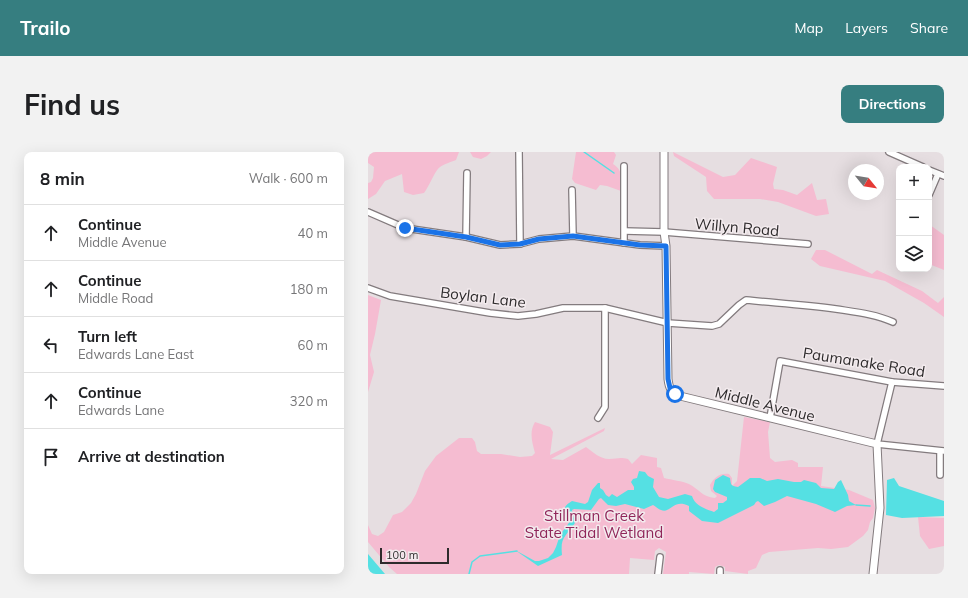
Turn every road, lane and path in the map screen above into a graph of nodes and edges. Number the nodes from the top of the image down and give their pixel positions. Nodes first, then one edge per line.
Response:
1 (519, 152) edge
2 (664, 152) edge
3 (888, 152) edge
4 (915, 164) edge
5 (624, 166) dead end
6 (467, 173) dead end
7 (941, 175) edge
8 (572, 190) dead end
9 (932, 190) edge
10 (368, 212) edge
11 (625, 231) junction
12 (664, 232) junction
13 (573, 236) junction
14 (466, 237) junction
15 (624, 243) junction
16 (520, 244) junction
17 (808, 244) dead end
18 (666, 246) junction
19 (368, 288) edge
20 (605, 308) junction
21 (668, 322) junction
22 (893, 322) dead end
23 (892, 382) junction
24 (944, 386) edge
25 (598, 418) dead end
26 (770, 418) junction
27 (876, 444) junction
28 (942, 451) edge
29 (940, 475) dead end
30 (660, 557) dead end
31 (658, 574) edge
32 (873, 574) edge

1 - 16 street
2 - 12 main road, Middle Avenue
3 - 4 street
5 - 11 street
6 - 14 street
7 - 9 street
8 - 13 street
10 - 14 street
11 - 12 street, Willyn Road
11 - 15 street
12 - 17 street, Willyn Road
12 - 18 main road, Middle Avenue
13 - 15 street
13 - 16 street
14 - 16 street
15 - 18 street
18 - 21 main road, Middle Avenue
19 - 20 street, Boylan Lane
20 - 21 street, Boylan Lane
20 - 25 street
21 - 22 street, Boylan Lane
21 - 26 main road, Middle Avenue
23 - 24 street, Paumanake Road
23 - 26 street, Paumanake Road
23 - 27 street
26 - 27 main road, Middle Avenue
27 - 28 street
27 - 32 main road
28 - 29 street
30 - 31 street

